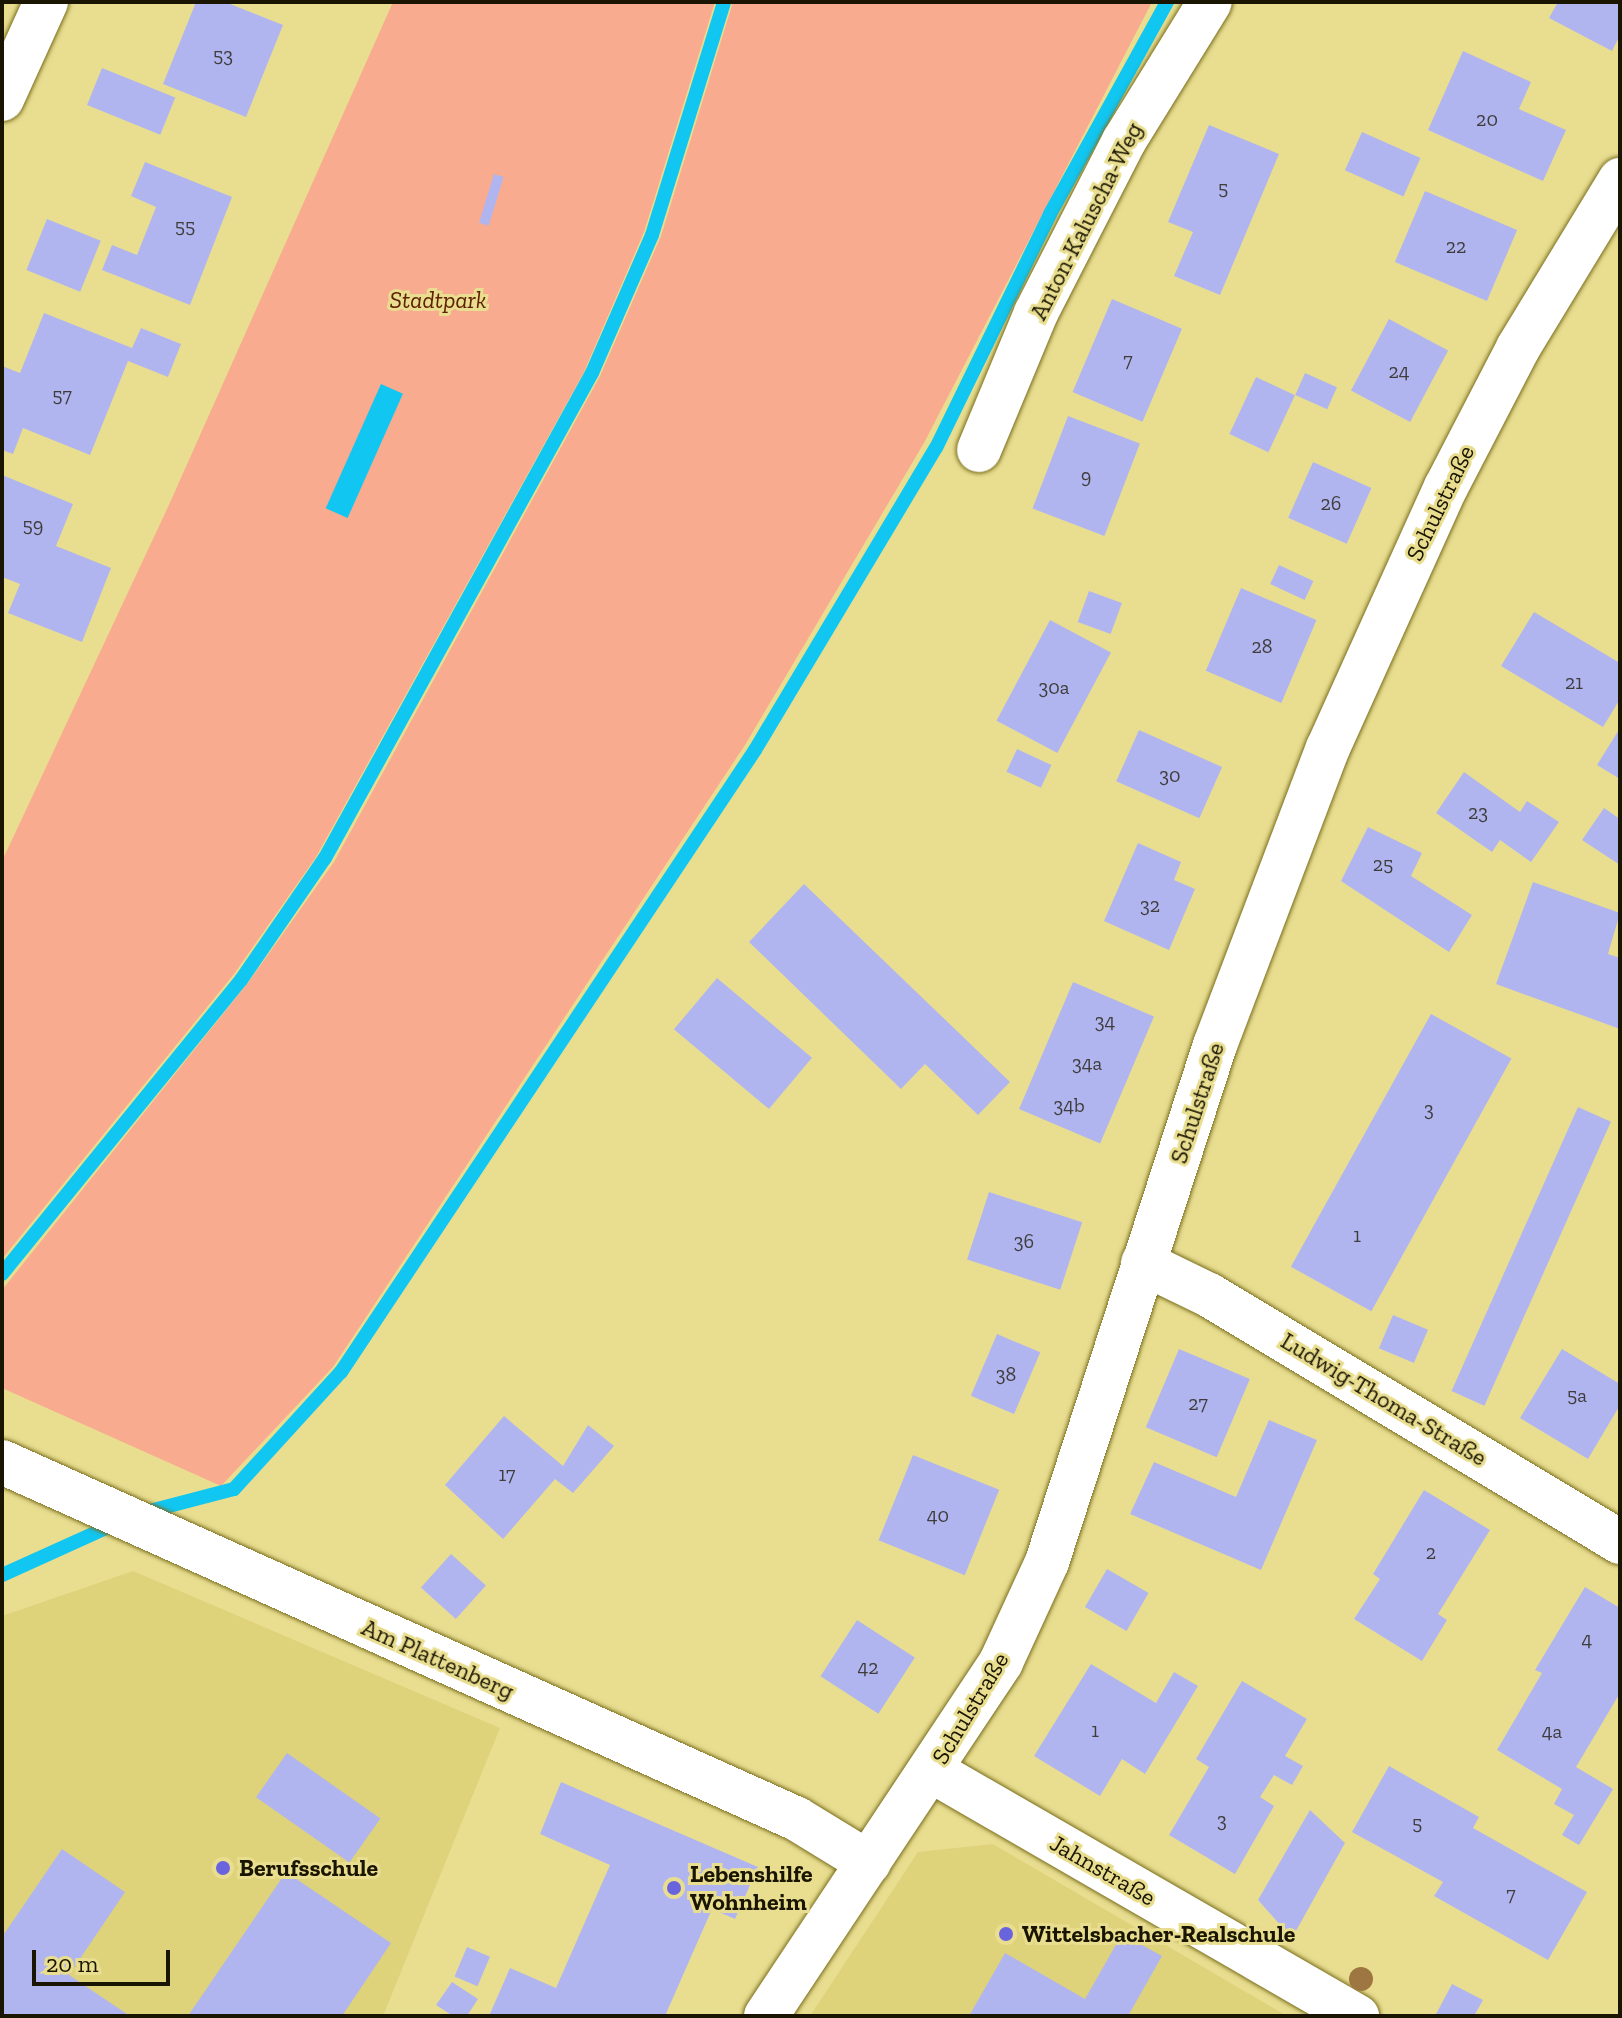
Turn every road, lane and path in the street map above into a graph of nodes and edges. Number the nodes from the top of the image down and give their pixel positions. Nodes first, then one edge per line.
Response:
1 (46, 2) edge
2 (1210, 2) edge
3 (2, 99) edge
4 (1620, 180) edge
5 (979, 450) dead end
6 (1143, 1263) junction
7 (2, 1462) edge
8 (1620, 1542) edge
9 (932, 1771) junction
10 (869, 1863) junction
11 (766, 2016) edge
12 (1357, 2016) edge

1 - 3 street
2 - 5 street, Anton-Kaluscha-Weg
4 - 6 street, Schulstraße
6 - 8 street, Ludwig-Thoma-Straße
6 - 9 street, Schulstraße
7 - 10 street, Am Plattenberg
9 - 10 street, Schulstraße
9 - 12 street, Jahnstraße
10 - 11 street, Schulstraße

